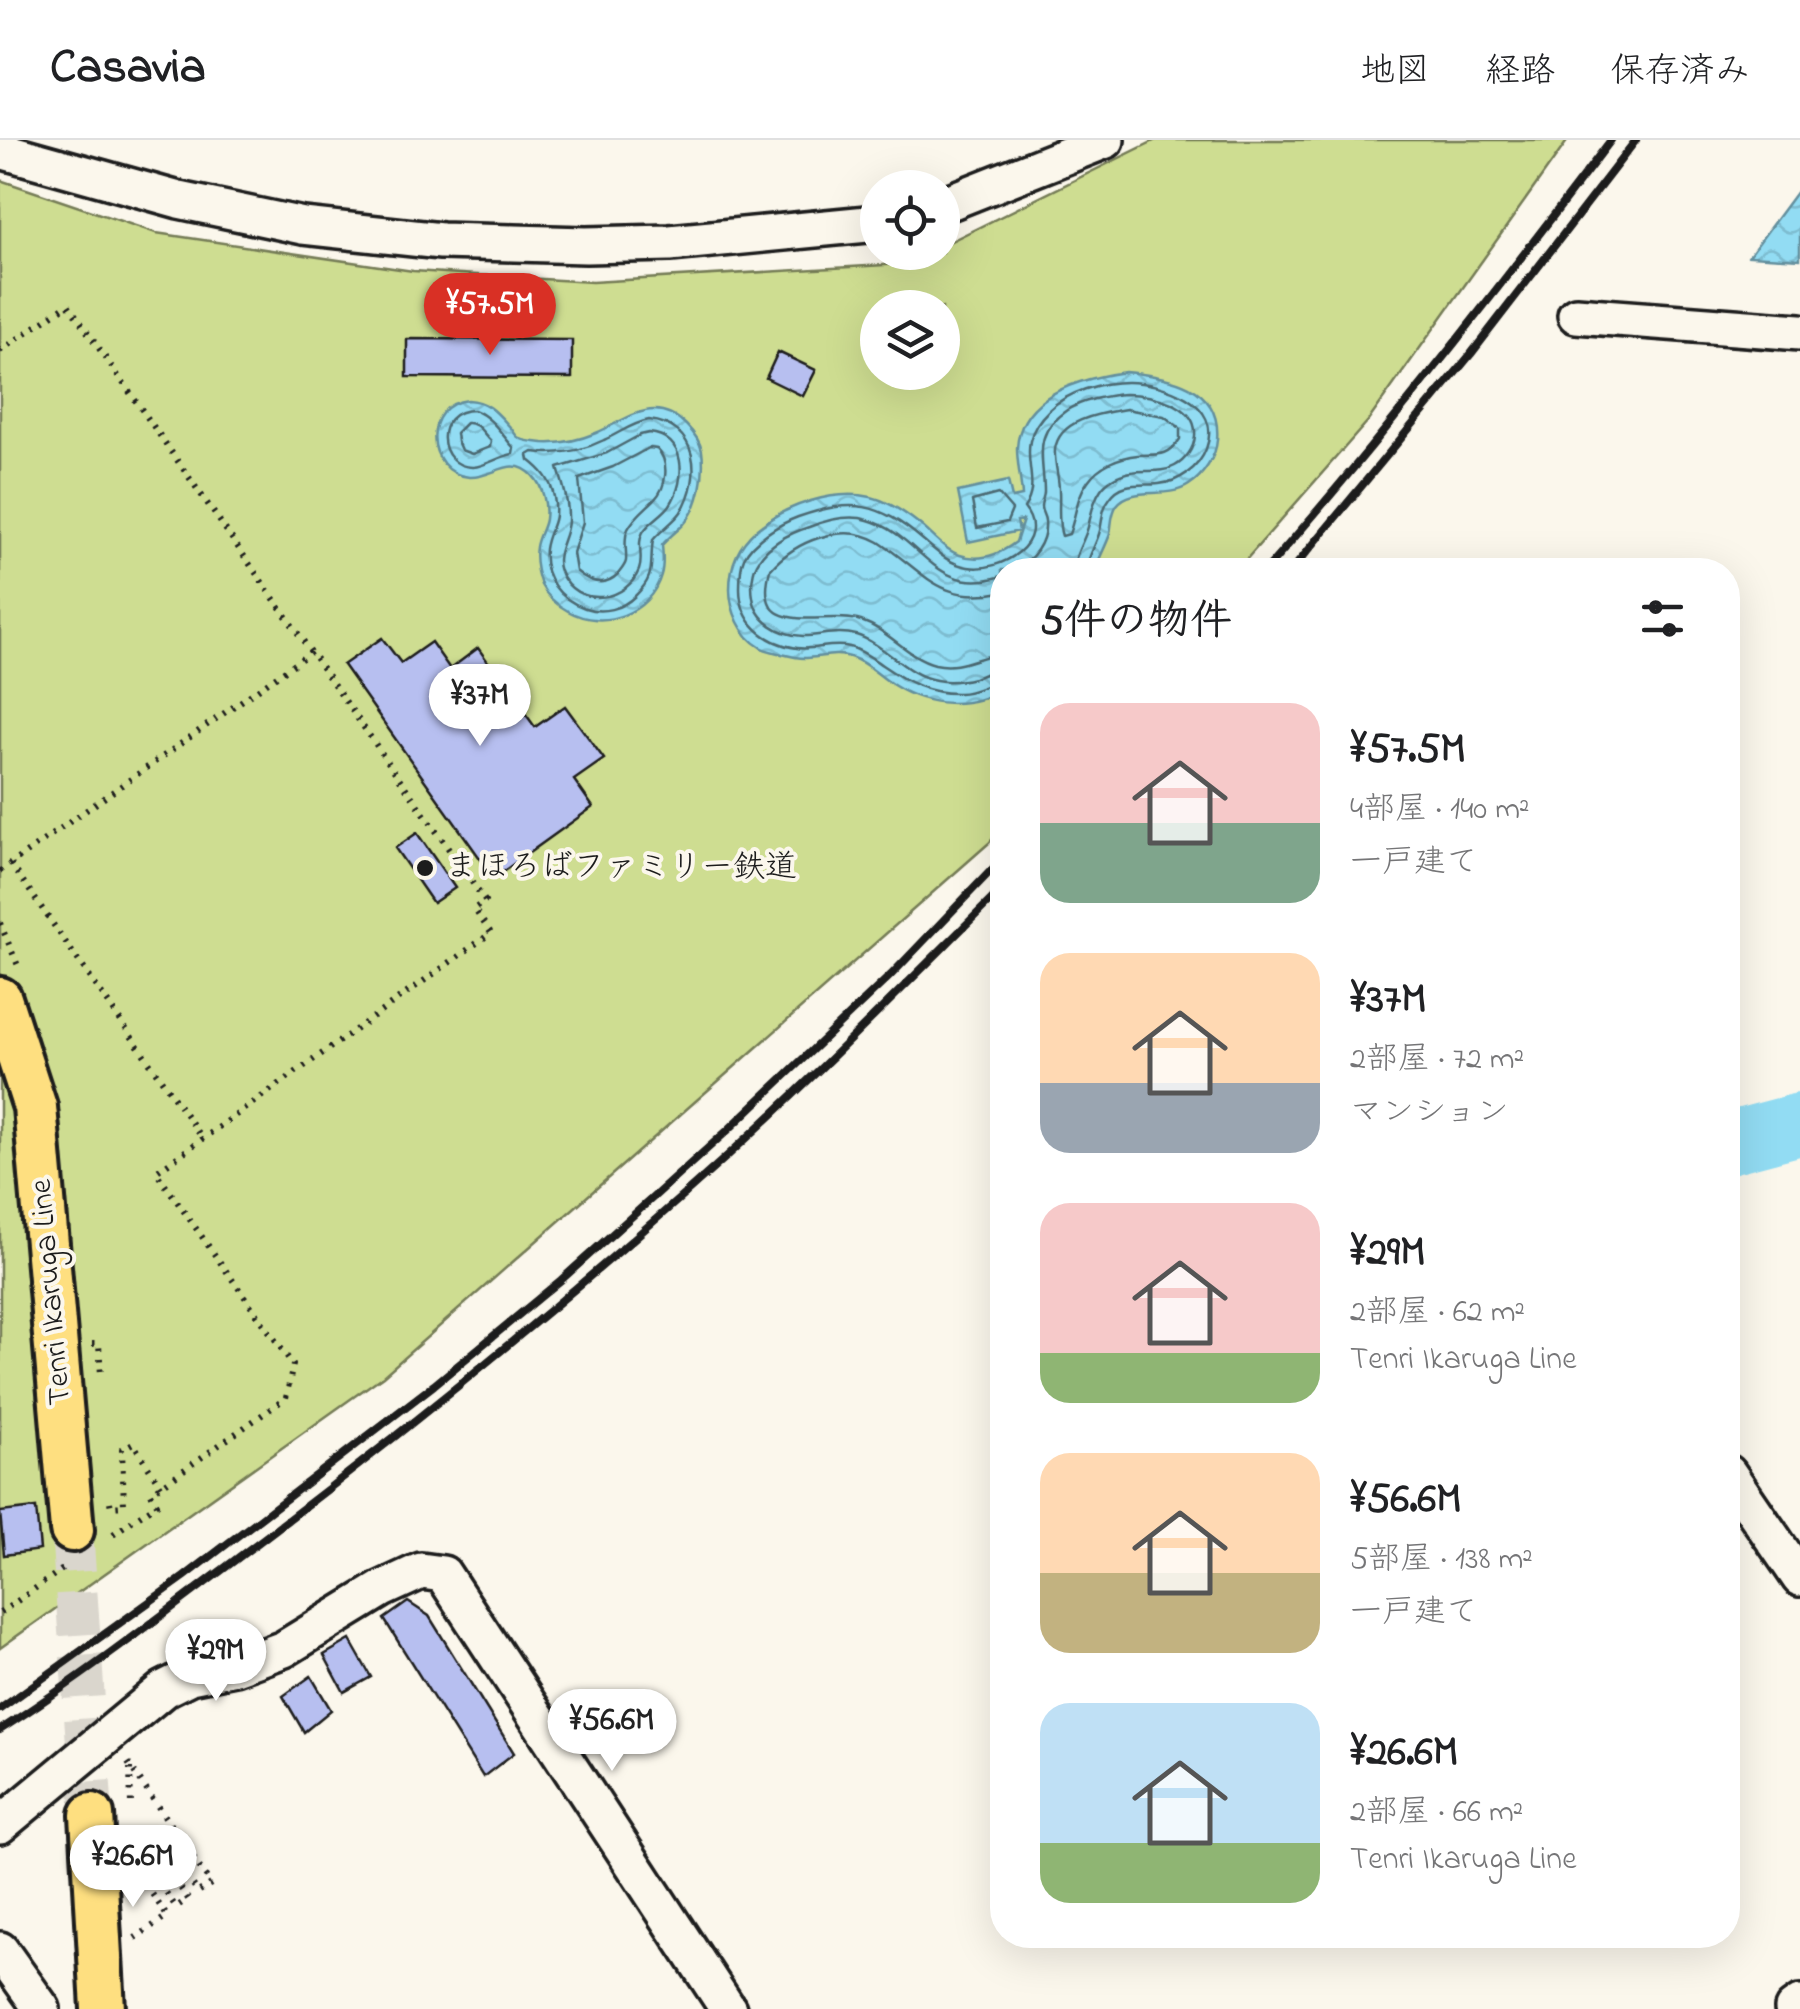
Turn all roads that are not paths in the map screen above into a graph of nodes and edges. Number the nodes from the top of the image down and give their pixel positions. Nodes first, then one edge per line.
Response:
1 (1106, 140) edge
2 (0, 150) edge
3 (960, 198) edge
4 (860, 224) edge
5 (1576, 316) dead end
6 (1800, 332) edge
7 (0, 1000) edge
8 (1740, 1490) edge
9 (87, 1542) tunnel mouth
10 (1800, 1578) edge
11 (92, 1815) tunnel mouth
12 (0, 1825) edge
13 (0, 1950) edge
14 (1800, 2004) edge
15 (42, 2009) edge
16 (103, 2009) edge
17 (728, 2009) edge
18 (1793, 2009) edge

1 - 3 street
2 - 4 street
5 - 6 street
7 - 9 main road, Tenri Ikaruga Line
8 - 10 street
11 - 16 main road
12 - 17 street
13 - 15 street
14 - 18 street

